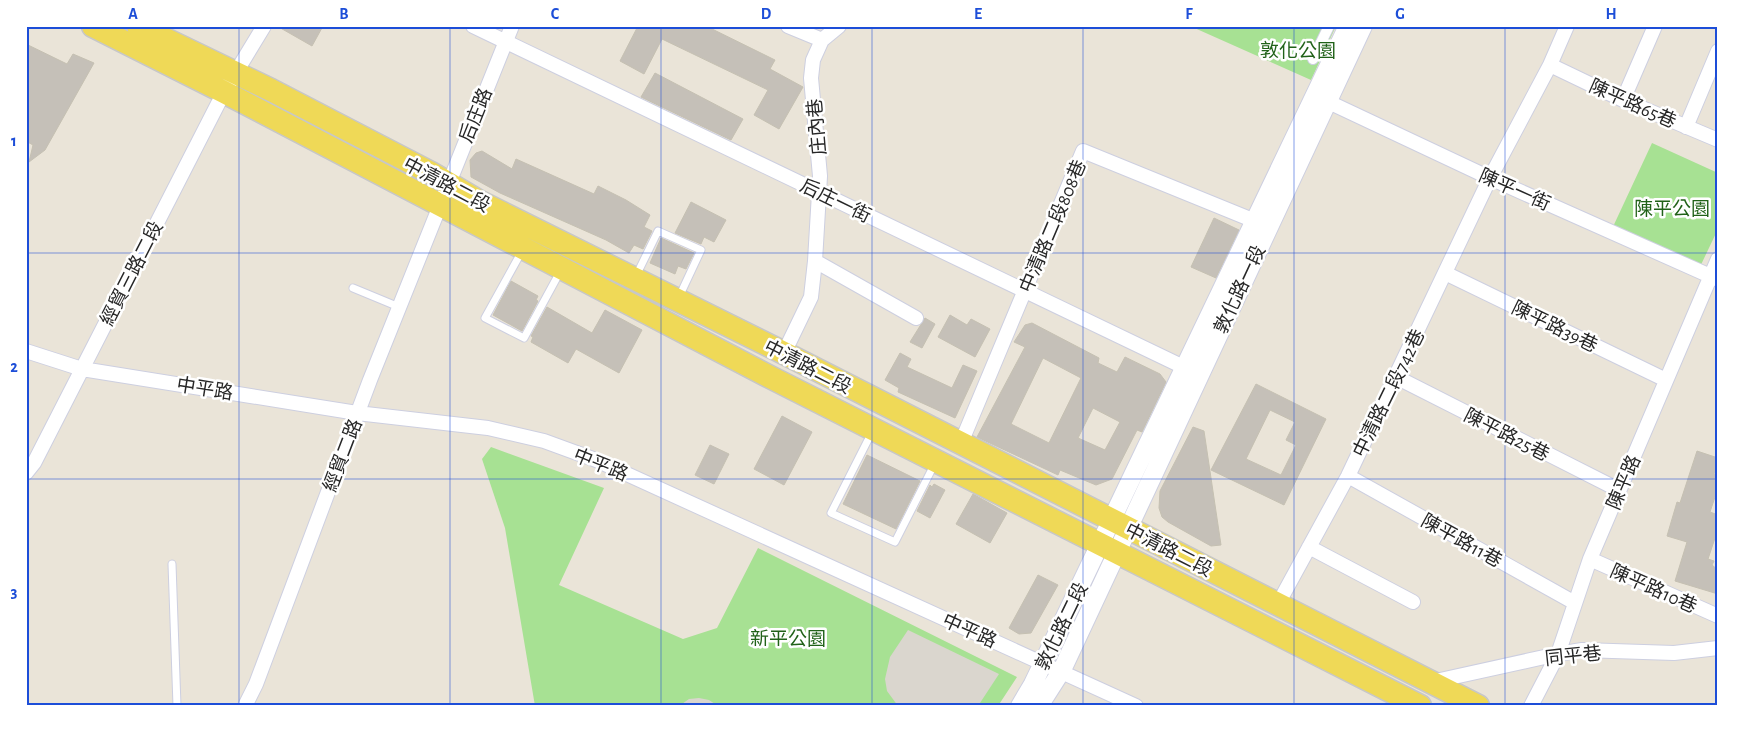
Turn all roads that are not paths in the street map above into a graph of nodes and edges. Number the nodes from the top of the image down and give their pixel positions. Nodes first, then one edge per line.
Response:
1 (93, 26) edge
2 (138, 26) edge
3 (264, 26) edge
4 (473, 26) edge
5 (512, 26) edge
6 (788, 26) edge
7 (840, 26) edge
8 (1329, 26) edge
9 (1348, 26) edge
10 (1363, 26) edge
11 (1568, 26) edge
12 (1655, 26) edge
13 (822, 40) junction
14 (506, 42) junction
15 (1718, 52) edge
16 (1313, 59) dead end
17 (1550, 65) junction
18 (230, 82) junction
19 (1321, 99) junction
20 (1623, 100) junction
21 (1686, 127) junction
22 (1718, 140) edge
23 (1490, 178) junction
24 (448, 183) junction
25 (820, 192) junction
26 (439, 204) junction
27 (1255, 221) junction
28 (523, 248) junction
29 (1718, 259) edge
30 (815, 261) junction
31 (562, 268) junction
32 (1445, 273) junction
33 (1714, 277) edge
34 (635, 279) junction
35 (353, 288) dead end
36 (1025, 291) junction
37 (677, 300) junction
38 (399, 307) junction
39 (916, 318) dead end
40 (26, 351) edge
41 (784, 353) junction
42 (82, 369) junction
43 (1192, 371) junction
44 (1396, 377) junction
45 (1666, 380) junction
46 (357, 413) junction
47 (873, 430) junction
48 (961, 443) junction
49 (936, 461) junction
50 (26, 473) edge
51 (1348, 476) junction
52 (1619, 490) junction
53 (1120, 524) junction
54 (1309, 548) junction
55 (1108, 549) junction
56 (1590, 559) junction
57 (172, 564) dead end
58 (1413, 602) dead end
59 (1575, 603) junction
60 (1278, 604) junction
61 (1718, 616) edge
62 (1718, 648) edge
63 (1558, 654) junction
64 (1044, 662) junction
65 (1062, 670) junction
66 (1431, 682) junction
67 (177, 706) edge
68 (244, 706) edge
69 (1020, 706) edge
70 (1039, 706) edge
71 (1136, 706) edge
72 (1420, 706) edge
73 (1478, 706) edge
74 (1531, 706) edge

1 - 18 main road, 中清路二段
2 - 18 main road, 中清路二段
3 - 18 street, 經貿三路二段
4 - 14 street, 后庄一街
5 - 14 street, 后庄路
6 - 13 street
7 - 13 street
8 - 16 street
9 - 19 street, 敦化路一段
10 - 19 street, 敦化路一段
11 - 17 street
12 - 20 street
13 - 25 street, 庄內巷
14 - 24 street, 后庄路
14 - 25 street, 后庄一街
15 - 21 street
17 - 20 street, 陳平路65巷
17 - 23 street
18 - 24 main road, 中清路二段
18 - 26 main road, 中清路二段
18 - 42 street, 經貿三路二段
19 - 23 street, 陳平一街
19 - 27 street, 敦化路一段
19 - 43 street, 敦化路一段
20 - 21 street, 陳平路65巷
21 - 22 street, 陳平路65巷
23 - 32 street, 中清路二段742巷
23 - 33 street, 陳平一街
24 - 26 street, 后庄路
24 - 34 main road, 中清路二段
25 - 30 street, 庄內巷
25 - 36 street, 后庄一街
26 - 28 main road, 中清路二段
26 - 38 street, 經貿二路
27 - 36 street, 中清路二段808巷
27 - 43 street, 敦化路一段
28 - 31 main road, 中清路二段
28 - 31 lane
29 - 33 street, 陳平路
30 - 39 street
30 - 41 street, 庄內巷
31 - 47 main road, 中清路二段
32 - 44 street, 中清路二段742巷
32 - 45 street, 陳平路39巷
33 - 45 street, 陳平路
34 - 37 main road, 中清路二段
34 - 37 lane
35 - 38 lane
36 - 43 street, 后庄一街
36 - 48 street, 中清路二段808巷
37 - 41 main road, 中清路二段
38 - 46 street, 經貿二路
40 - 42 street, 中平路
41 - 48 main road, 中清路二段
42 - 46 street, 中平路
42 - 50 street, 經貿三路二段
43 - 53 street, 敦化路一段
44 - 51 street, 中清路二段742巷
44 - 52 street, 陳平路25巷
45 - 52 street, 陳平路
46 - 64 street, 中平路
46 - 68 street, 經貿二路
47 - 49 main road, 中清路二段
47 - 49 lane
48 - 53 main road, 中清路二段
49 - 55 main road, 中清路二段
51 - 54 street, 中清路二段742巷
51 - 59 street, 陳平路11巷
52 - 56 street, 陳平路
53 - 55 street, 敦化路一段
53 - 60 main road, 中清路二段
54 - 58 street
54 - 60 street, 中清路二段742巷
55 - 64 street, 敦化路二段
55 - 65 street, 敦化路二段
55 - 72 main road, 中清路二段
56 - 59 street, 陳平路
56 - 61 street, 陳平路10巷
57 - 67 lane
59 - 63 street, 陳平路
60 - 66 main road, 中清路二段
62 - 63 street, 同平巷
63 - 66 street, 同平巷
63 - 74 street, 陳平路
64 - 65 street, 中平路
64 - 69 street, 敦化路二段
65 - 70 street, 敦化路二段
65 - 71 street, 中平路
66 - 73 main road, 中清路二段

